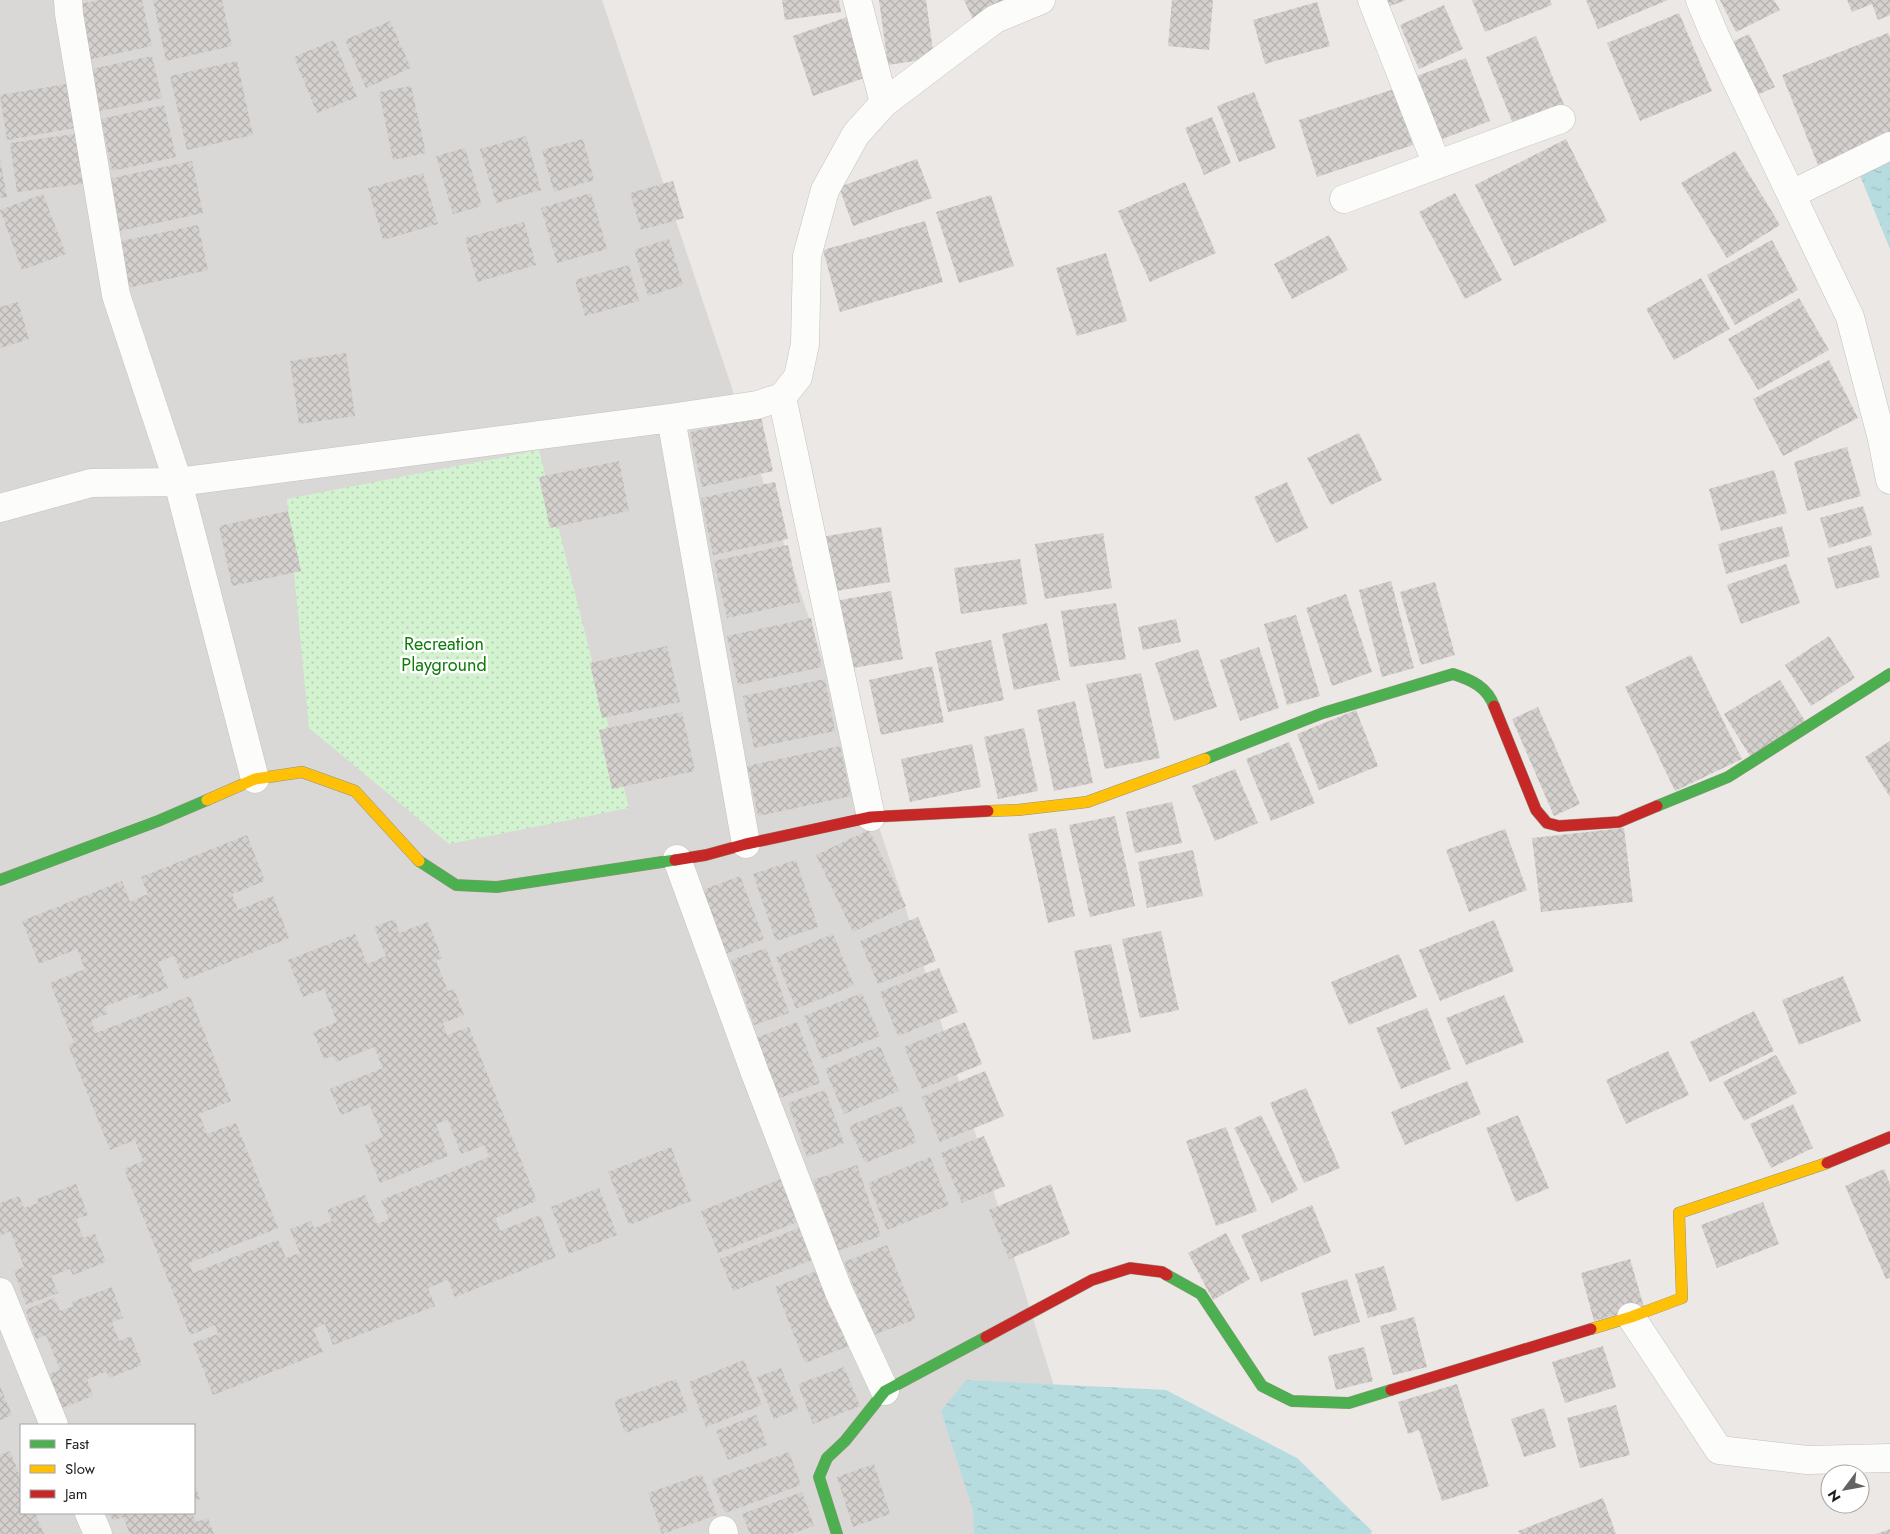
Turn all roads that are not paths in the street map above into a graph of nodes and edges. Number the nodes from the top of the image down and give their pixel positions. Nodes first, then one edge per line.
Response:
1 (68, 0) edge
2 (857, 0) edge
3 (1041, 0) edge
4 (1372, 0) edge
5 (1700, 0) edge
6 (884, 103) junction
7 (1562, 120) dead end
8 (1890, 146) edge
9 (1436, 166) junction
10 (1792, 194) junction
11 (1344, 199) dead end
12 (782, 397) junction
13 (671, 418) junction
14 (1890, 480) edge
15 (178, 482) junction
16 (0, 508) edge
17 (1890, 674) edge
18 (255, 779) junction
19 (871, 817) junction
20 (746, 844) junction
21 (677, 859) junction
22 (0, 880) edge
23 (1890, 1137) edge
24 (0, 1292) edge
25 (1631, 1317) junction
26 (885, 1391) junction
27 (54, 1424) edge
28 (1890, 1458) edge
29 (89, 1514) edge
30 (98, 1534) edge
31 (837, 1534) edge

1 - 15 street
2 - 6 street
3 - 6 street
4 - 9 street
5 - 10 street
6 - 12 street
7 - 9 street
8 - 10 street
9 - 11 street
10 - 14 street
12 - 13 street
12 - 19 street
13 - 15 street
13 - 20 street
15 - 16 street
15 - 18 street
17 - 19 street
18 - 21 street
18 - 22 street
19 - 20 street
20 - 21 street
21 - 26 street
23 - 25 street
24 - 27 street
25 - 26 street
25 - 28 street
26 - 31 street
29 - 30 street

